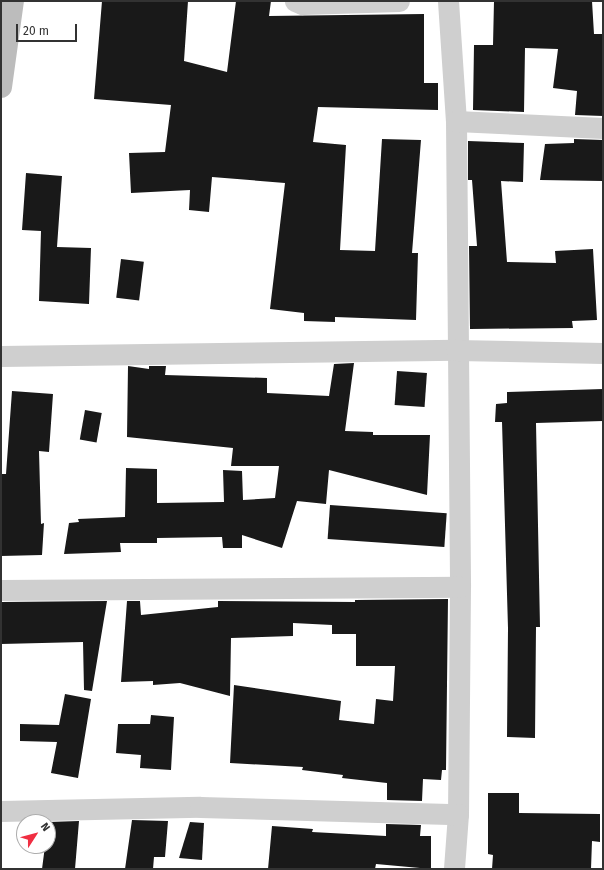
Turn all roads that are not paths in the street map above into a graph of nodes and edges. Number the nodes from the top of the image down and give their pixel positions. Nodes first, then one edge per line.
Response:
1 (13, 1) edge
2 (295, 1) edge
3 (398, 1) edge
4 (448, 1) edge
5 (1, 87) edge
6 (456, 121) junction
7 (603, 128) edge
8 (456, 350) junction
9 (603, 353) edge
10 (1, 356) edge
11 (460, 587) junction
12 (1, 590) edge
13 (1, 811) edge
14 (458, 814) junction
15 (454, 869) edge

1 - 5 main road
2 - 3 street
4 - 6 street
6 - 7 street
6 - 8 street
8 - 9 street
8 - 10 street
8 - 11 street
11 - 12 street
11 - 14 street
13 - 14 street
14 - 15 street

